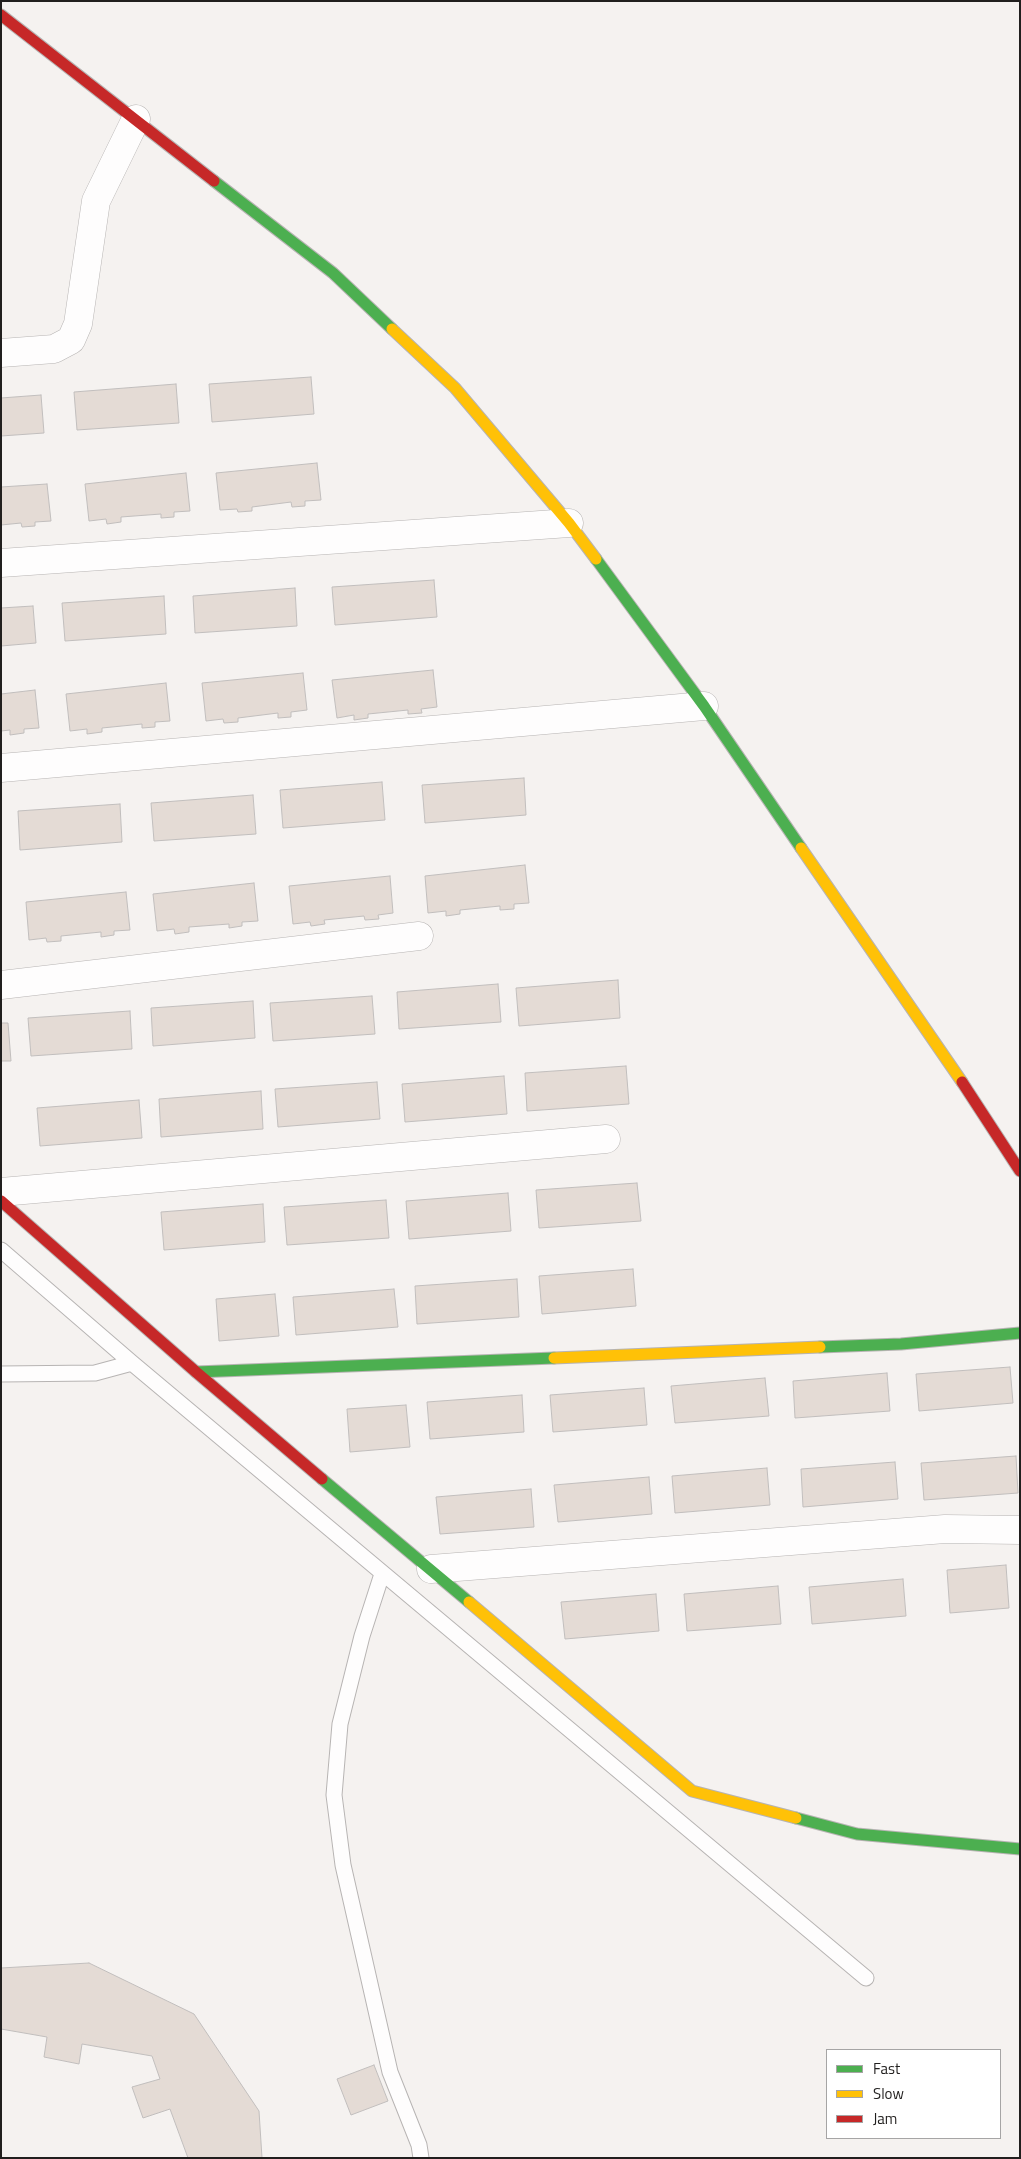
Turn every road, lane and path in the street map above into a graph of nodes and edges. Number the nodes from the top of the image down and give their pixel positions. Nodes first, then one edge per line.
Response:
1 (1, 15) edge
2 (136, 119) junction
3 (1, 353) edge
4 (569, 523) junction
5 (1, 563) edge
6 (704, 706) junction
7 (1, 768) edge
8 (419, 936) dead end
9 (1, 985) edge
10 (606, 1139) dead end
11 (1020, 1171) edge
12 (1, 1192) edge
13 (1, 1201) edge
14 (1, 1250) edge
15 (1020, 1333) edge
16 (132, 1364) junction
17 (196, 1372) junction
18 (1, 1374) edge
19 (1020, 1530) edge
20 (431, 1569) junction
21 (382, 1574) junction
22 (1020, 1848) edge
23 (866, 1978) dead end
24 (420, 2158) edge

1 - 2 street
2 - 3 street
2 - 4 street
4 - 5 street
4 - 6 street
6 - 7 street
6 - 11 street
8 - 9 street
10 - 12 street
13 - 17 street
14 - 16 lane
15 - 17 street
16 - 18 lane
16 - 21 lane
17 - 20 street
19 - 20 street
20 - 22 street
21 - 23 lane
21 - 24 lane

